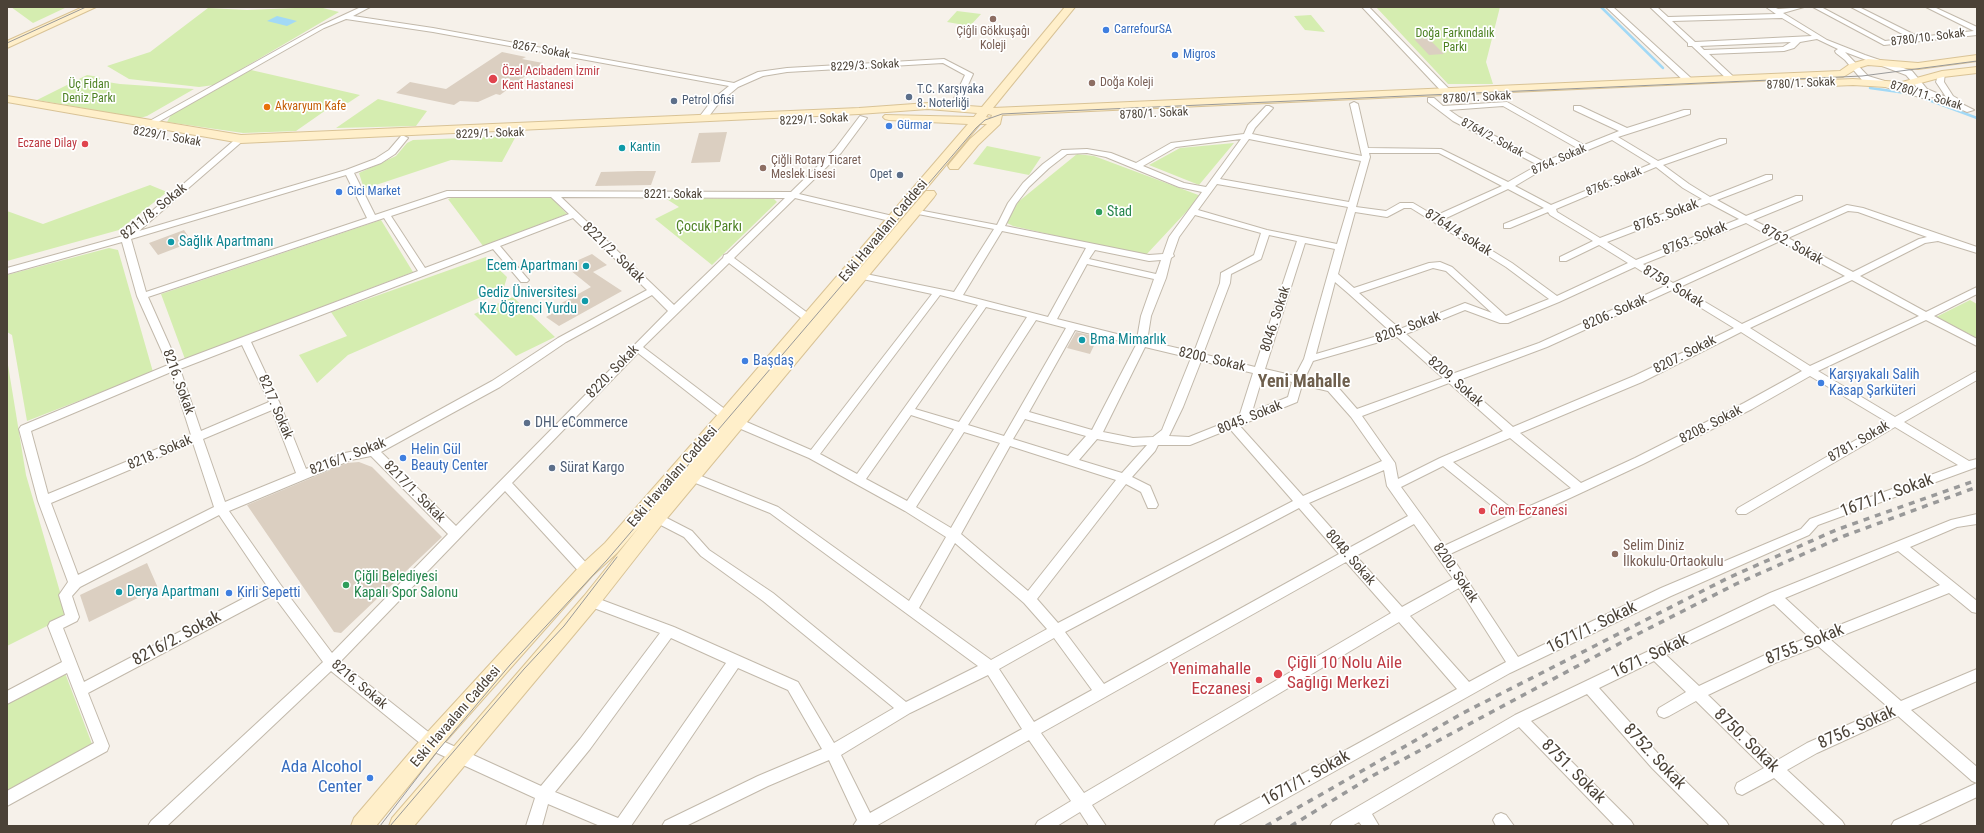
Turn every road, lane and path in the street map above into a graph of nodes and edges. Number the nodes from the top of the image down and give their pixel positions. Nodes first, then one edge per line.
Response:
1 (75, 7) edge
2 (91, 7) edge
3 (367, 7) edge
4 (1070, 7) edge
5 (1080, 7) edge
6 (1365, 7) edge
7 (1609, 7) edge
8 (1653, 7) edge
9 (1768, 7) edge
10 (1801, 7) edge
11 (1816, 7) edge
12 (1854, 7) edge
13 (1929, 7) edge
14 (1778, 14) junction
15 (346, 17) junction
16 (1667, 19) junction
17 (1977, 31) edge
18 (7, 37) edge
19 (1818, 37) junction
20 (1917, 39) junction
21 (1798, 40) junction
22 (1825, 42) junction
23 (1692, 44) junction
24 (7, 45) edge
25 (1701, 52) junction
26 (1977, 58) edge
27 (1879, 63) junction
28 (1854, 66) junction
29 (1977, 70) edge
30 (1942, 74) junction
31 (1732, 79) junction
32 (1916, 81) junction
33 (1882, 83) junction
34 (1686, 84) junction
35 (735, 85) junction
36 (1447, 92) junction
37 (7, 99) edge
38 (1431, 100) junction
39 (1015, 101) dead end
40 (1354, 104) junction
41 (937, 106) junction
42 (954, 107) junction
43 (7, 108) edge
44 (1269, 108) junction
45 (1442, 108) junction
46 (1577, 108) dead end
47 (1039, 110) junction
48 (1973, 111) edge
49 (1686, 112) dead end
50 (980, 116) junction
51 (997, 117) junction
52 (703, 118) junction
53 (863, 118) junction
54 (926, 118) junction
55 (150, 123) junction
56 (1626, 132) junction
57 (1247, 136) junction
58 (1613, 137) junction
59 (404, 138) junction
60 (242, 139) junction
61 (1723, 141) dead end
62 (958, 144) junction
63 (231, 148) junction
64 (1584, 148) junction
65 (1365, 154) junction
66 (1657, 164) junction
67 (1544, 165) junction
68 (1135, 167) junction
69 (349, 172) junction
70 (1769, 177) dead end
71 (1214, 181) junction
72 (1508, 186) junction
73 (1207, 190) junction
74 (553, 194) junction
75 (793, 195) junction
76 (1799, 198) dead end
77 (1708, 199) junction
78 (1351, 207) junction
79 (1550, 208) junction
80 (916, 211) junction
81 (1192, 211) junction
82 (386, 214) junction
83 (574, 215) junction
84 (372, 219) junction
85 (894, 219) junction
86 (1436, 219) junction
87 (1745, 219) junction
88 (1507, 226) dead end
89 (1000, 228) junction
90 (1266, 232) junction
91 (126, 238) junction
92 (1779, 238) junction
93 (1938, 238) junction
94 (1302, 239) junction
95 (1599, 242) junction
96 (494, 246) junction
97 (1092, 246) junction
98 (1339, 247) junction
99 (1977, 250) edge
100 (1169, 256) junction
101 (728, 257) junction
102 (1563, 259) dead end
103 (1084, 261) junction
104 (1635, 264) junction
105 (7, 271) edge
106 (423, 272) junction
107 (1332, 274) junction
108 (861, 276) junction
109 (1851, 277) junction
110 (1161, 278) junction
111 (524, 280) dead end
112 (1673, 287) junction
113 (1977, 290) edge
114 (652, 291) junction
115 (938, 292) junction
116 (1352, 292) junction
117 (142, 296) junction
118 (957, 296) junction
119 (1556, 300) junction
120 (984, 303) junction
121 (674, 310) junction
122 (1033, 316) junction
123 (1925, 316) junction
124 (809, 319) junction
125 (1051, 320) junction
126 (1504, 321) junction
127 (1072, 326) junction
128 (1742, 328) junction
129 (1398, 333) junction
130 (245, 340) junction
131 (1142, 343) junction
132 (1977, 343) edge
133 (637, 347) junction
134 (1197, 357) junction
135 (1309, 359) junction
136 (174, 367) junction
137 (1810, 371) junction
138 (1259, 372) junction
139 (1977, 375) edge
140 (1450, 378) junction
141 (1298, 380) junction
142 (275, 404) junction
143 (907, 410) junction
144 (1022, 414) junction
145 (1355, 414) junction
146 (732, 420) junction
147 (1894, 422) junction
148 (1238, 423) junction
149 (961, 426) junction
150 (1512, 433) junction
151 (1094, 434) junction
152 (197, 437) junction
153 (1007, 442) junction
154 (1154, 442) junction
155 (373, 451) junction
156 (813, 455) junction
157 (1071, 461) junction
158 (1444, 461) junction
159 (1389, 463) junction
160 (1973, 465) edge
161 (302, 475) junction
162 (692, 477) junction
163 (1124, 478) junction
164 (859, 480) junction
165 (505, 483) junction
166 (1393, 486) junction
167 (1578, 488) junction
168 (44, 501) junction
169 (1301, 502) junction
170 (1152, 505) dead end
171 (909, 508) junction
172 (221, 509) junction
173 (1742, 511) dead end
174 (657, 518) junction
175 (1416, 518) junction
176 (1515, 518) junction
177 (1977, 519) edge
178 (456, 534) junction
179 (954, 535) junction
180 (1899, 545) junction
181 (1442, 552) junction
182 (1348, 555) junction
183 (586, 571) junction
184 (1461, 581) junction
185 (75, 583) junction
186 (1950, 587) junction
187 (275, 588) junction
188 (1775, 597) junction
189 (1029, 599) junction
190 (591, 600) junction
191 (1977, 608) edge
192 (911, 610) junction
193 (1400, 615) junction
194 (1056, 630) junction
195 (669, 631) junction
196 (1820, 639) junction
197 (1656, 654) junction
198 (736, 660) junction
199 (331, 663) junction
200 (1515, 664) junction
201 (70, 665) junction
202 (990, 667) junction
203 (1977, 675) edge
204 (1589, 686) junction
205 (1467, 690) junction
206 (80, 691) junction
207 (1102, 692) junction
208 (1696, 694) junction
209 (7, 698) edge
210 (1901, 708) junction
211 (905, 710) junction
212 (1664, 712) dead end
213 (1520, 719) junction
214 (1032, 732) junction
215 (431, 743) junction
216 (832, 752) junction
217 (457, 756) junction
218 (1775, 769) junction
219 (1977, 776) edge
220 (1742, 788) dead end
221 (1977, 790) edge
222 (544, 794) junction
223 (7, 799) edge
224 (1081, 804) junction
225 (1361, 812) junction
226 (865, 825) edge
227 (156, 826) edge
228 (362, 826) edge
229 (400, 826) edge
230 (534, 826) edge
231 (620, 826) edge
232 (670, 826) edge
233 (1043, 826) edge
234 (1098, 826) edge
235 (1222, 826) edge
236 (1338, 826) edge
237 (1371, 826) edge
238 (1626, 826) edge
239 (1721, 826) edge
240 (1837, 826) edge
241 (1899, 826) edge

1 - 18 street
2 - 24 street
3 - 15 street
4 - 50 street, Eski Havaalanı Caddesi
5 - 51 street, Eski Havaalanı Caddesi
6 - 36 street
7 - 34 street
8 - 16 street
9 - 14 street
10 - 14 street
11 - 20 street, 8780/10. Sokak
12 - 20 street
13 - 17 street
14 - 16 street
14 - 19 street
15 - 35 street, 8267. Sokak
15 - 55 street
16 - 23 street
17 - 20 street, 8780/10. Sokak
19 - 21 street
19 - 22 street
21 - 23 street
21 - 25 street
22 - 27 street, 8780/11. Sokak
22 - 28 street, 8780/11. Sokak
23 - 25 street
25 - 31 street
26 - 27 street, 8780/1. Sokak
27 - 28 street, 8780/1. Sokak
27 - 32 street, 8780/11. Sokak
28 - 31 street, 8780/1. Sokak
28 - 33 street, 8780/11. Sokak
29 - 30 street, 8780/1. Sokak
30 - 32 street, 8780/1. Sokak
30 - 48 street
31 - 34 street, 8780/1. Sokak
32 - 33 street, 8780/1. Sokak
32 - 48 street, 8780/11. Sokak
33 - 34 street, 8780/1. Sokak
33 - 48 street, 8780/11. Sokak
34 - 36 street
34 - 38 street, 8780/1. Sokak
35 - 42 street, 8229/3. Sokak
35 - 52 street, 8229/3. Sokak
36 - 47 street
37 - 55 street, 8229/1. Sokak
38 - 40 street, 8780/1. Sokak
38 - 45 street, 8764/2. Sokak
39 - 47 street
40 - 44 street, 8780/1. Sokak
40 - 65 street
41 - 42 street, 8229/1. Sokak
41 - 52 street, 8229/1. Sokak
41 - 54 street
42 - 50 street, 8229/1. Sokak
43 - 63 street, 8229/1. Sokak
44 - 51 street, 8780/1. Sokak
44 - 57 street
45 - 64 street, 8764/2. Sokak
45 - 67 street, 8764/2. Sokak
46 - 56 street
47 - 51 street
49 - 56 street, 8764. Sokak
50 - 51 street, 8780/1. Sokak
50 - 54 street, 8229/1. Sokak
50 - 62 street, Eski Havaalanı Caddesi
51 - 80 street, Eski Havaalanı Caddesi
52 - 60 street, 8229/1. Sokak
53 - 54 street, 8229/1. Sokak
53 - 59 street, 8229/1. Sokak
53 - 75 street, 8220. Sokak
54 - 62 street
55 - 60 street, 8229/1. Sokak
56 - 58 street, 8764. Sokak
57 - 65 street, 8759. Sokak
57 - 68 street, 8759. Sokak
57 - 71 street
58 - 64 street, 8764. Sokak
58 - 66 street, 8762. Sokak
59 - 63 street, 8229/1. Sokak
59 - 69 street
60 - 63 street, 8211/8. Sokak
61 - 66 street, 8766. Sokak
62 - 85 street, Eski Havaalanı Caddesi
63 - 91 street, 8211/8. Sokak
64 - 67 street, 8764. Sokak
65 - 72 street, 8759. Sokak
65 - 78 street, 8045. Sokak
66 - 77 street, 8762. Sokak
66 - 79 street, 8766. Sokak
67 - 72 street, 8764. Sokak
68 - 73 street
68 - 89 street
69 - 84 street
69 - 91 street
70 - 77 street, 8765. Sokak
71 - 73 street
71 - 78 street, 8764/4 sokak
72 - 79 street, 8759. Sokak
72 - 86 street, 8764. Sokak
73 - 81 street
74 - 75 street, 8221. Sokak
74 - 82 street, 8221. Sokak
74 - 83 street, 8221/2. Sokak
75 - 85 street, 8221. Sokak
75 - 101 street, 8220. Sokak
76 - 87 street, 8763. Sokak
77 - 87 street, 8762. Sokak
77 - 95 street, 8765. Sokak
78 - 86 street, 8764/4 sokak
78 - 98 street, 8045. Sokak
79 - 88 street, 8766. Sokak
79 - 95 street, 8759. Sokak
80 - 89 street
80 - 108 street, Eski Havaalanı Caddesi
81 - 90 street
81 - 100 street
82 - 84 street, 8221. Sokak
82 - 106 street
83 - 96 street
83 - 114 street, 8221/2. Sokak
84 - 117 street, 8221. Sokak
85 - 124 street, Eski Havaalanı Caddesi
86 - 119 street, 8764/4 sokak
87 - 92 street, 8762. Sokak
87 - 104 street, 8763. Sokak
89 - 97 street
89 - 118 street
90 - 94 street
90 - 134 street
91 - 105 street, 8211/8. Sokak
91 - 117 street, 8216. Sokak
92 - 93 street, 8206. Sokak
92 - 109 street, 8762. Sokak
92 - 112 street, 8206. Sokak
93 - 99 street
93 - 109 street, 8207. Sokak
94 - 98 street
94 - 138 street, 8046. Sokak
95 - 102 street, 8765. Sokak
95 - 104 street, 8759. Sokak
96 - 106 street
96 - 111 street
97 - 100 street
97 - 103 street
98 - 107 street, 8045. Sokak
100 - 110 street
101 - 121 street, 8220. Sokak
101 - 124 street
103 - 110 street
103 - 125 street
104 - 112 street, 8759. Sokak
104 - 119 street, 8763. Sokak
106 - 130 street
107 - 116 street, 8209. Sokak
107 - 135 street, 8045. Sokak
108 - 115 street, 8200. Sokak
108 - 146 street, Eski Havaalanı Caddesi
109 - 123 street, 8762. Sokak
109 - 128 street, 8207. Sokak
110 - 131 street
112 - 128 street, 8759. Sokak
112 - 140 street, 8206. Sokak
113 - 123 street, 8208. Sokak
114 - 121 street, 8221/2. Sokak
114 - 155 street, 8216/1. Sokak
115 - 118 street, 8200. Sokak
115 - 156 street
116 - 126 street
116 - 129 street, 8209. Sokak
117 - 136 street, 8216. Sokak
118 - 120 street, 8200. Sokak
119 - 126 street, 8763. Sokak
120 - 122 street, 8200. Sokak
120 - 143 street
121 - 133 street, 8220. Sokak
122 - 125 street, 8200. Sokak
122 - 149 street
123 - 132 street, 8762. Sokak
123 - 137 street, 8208. Sokak
124 - 146 street, Eski Havaalanı Caddesi
125 - 127 street, 8200. Sokak
126 - 129 street, 8205. Sokak
127 - 131 street, 8200. Sokak
127 - 144 street
128 - 137 street, 8759. Sokak
128 - 150 street, 8207. Sokak
129 - 135 street, 8205. Sokak
129 - 140 street, 8209. Sokak
130 - 136 street
130 - 142 street, 8217. Sokak
131 - 134 street, 8200. Sokak
131 - 151 street
133 - 146 street
133 - 165 street, 8220. Sokak
134 - 138 street, 8200. Sokak
134 - 154 street
135 - 141 street, 8045. Sokak
136 - 152 street, 8216. Sokak
136 - 168 street
137 - 147 street, 8759. Sokak
137 - 167 street, 8208. Sokak
138 - 141 street, 8200. Sokak
138 - 148 street, 8046. Sokak
139 - 147 street, 8781. Sokak
140 - 145 street, 8206. Sokak
140 - 150 street, 8209. Sokak
141 - 145 street, 8200. Sokak
141 - 148 street, 8045. Sokak
142 - 152 street, 8218. Sokak
142 - 161 street, 8217. Sokak
143 - 149 street
143 - 164 street
144 - 151 street, 8045. Sokak
144 - 153 street
145 - 159 street, 8200. Sokak
146 - 156 street
146 - 162 street, Eski Havaalanı Caddesi
146 - 183 street, Eski Havaalanı Caddesi
147 - 160 street, 8759. Sokak
147 - 173 street, 8781. Sokak
148 - 154 street, 8045. Sokak
148 - 169 street, 8048. Sokak
149 - 153 street
149 - 171 street
150 - 158 street, 8207. Sokak
150 - 167 street, 8209. Sokak
151 - 154 street, 8045. Sokak
151 - 157 street
152 - 168 street, 8218. Sokak
152 - 172 street, 8216. Sokak
153 - 157 street
153 - 179 street
154 - 163 street
155 - 161 street, 8216/1. Sokak
155 - 178 street, 8217/1. Sokak
156 - 164 street
157 - 163 street
158 - 166 street, 8207. Sokak
158 - 176 street
159 - 166 street, 8200. Sokak
159 - 169 street
160 - 200 street, 1671/1. Sokak
161 - 172 street, 8216/1. Sokak
162 - 174 street, Eski Havaalanı Caddesi
162 - 192 street
163 - 170 street
163 - 189 street
164 - 171 street
165 - 178 street, 8220. Sokak
165 - 183 street
166 - 175 street, 8200. Sokak
167 - 176 street, 8208. Sokak
168 - 185 street
169 - 182 street, 8048. Sokak
169 - 194 street
171 - 179 street
172 - 185 street, 8216/1. Sokak
172 - 187 street, 8216. Sokak
174 - 190 street, Eski Havaalanı Caddesi
174 - 211 street
175 - 181 street, 8200. Sokak
175 - 182 street
176 - 181 street, 8208. Sokak
177 - 180 street, 1671. Sokak
178 - 199 street, 8220. Sokak
179 - 189 street
179 - 192 street
180 - 186 street
180 - 188 street, 1671. Sokak
181 - 184 street, 8200. Sokak
182 - 193 street, 8048. Sokak
182 - 207 street
183 - 215 street, Eski Havaalanı Caddesi
184 - 193 street
184 - 200 street, 8200. Sokak
185 - 201 street
186 - 191 street
186 - 196 street, 8755. Sokak
187 - 199 street, 8216. Sokak
187 - 206 street, 8216/2. Sokak
188 - 196 street
188 - 197 street, 1671. Sokak
189 - 194 street
190 - 195 street
190 - 217 street, Eski Havaalanı Caddesi
192 - 202 street
193 - 205 street, 8048. Sokak
193 - 224 street
194 - 202 street
194 - 207 street
195 - 198 street
195 - 222 street
196 - 208 street, 8755. Sokak
196 - 210 street
197 - 204 street, 1671. Sokak
197 - 208 street, 8750. Sokak
198 - 216 street
198 - 231 street
199 - 215 street, 8216. Sokak
199 - 227 street, 8220. Sokak
200 - 205 street, 1671/1. Sokak
201 - 206 street
201 - 209 street
202 - 211 street
202 - 214 street
203 - 210 street, 8756. Sokak
204 - 213 street, 1671. Sokak
204 - 239 street, 8752. Sokak
205 - 235 street, 1671/1. Sokak
206 - 223 street
207 - 214 street
208 - 212 street, 8755. Sokak
208 - 218 street, 8750. Sokak
210 - 218 street, 8756. Sokak
210 - 219 street
211 - 216 street
213 - 225 street, 1671. Sokak
213 - 238 street, 8751. Sokak
214 - 224 street
214 - 226 street
215 - 217 street, 8216. Sokak
215 - 228 street, Eski Havaalanı Caddesi
216 - 226 street
216 - 232 street
217 - 222 street, 8216. Sokak
217 - 229 street, Eski Havaalanı Caddesi
218 - 220 street, 8756. Sokak
218 - 240 street, 8750. Sokak
221 - 241 street
222 - 230 street
222 - 231 street, 8216. Sokak
224 - 233 street
224 - 234 street
225 - 236 street, 1671. Sokak
225 - 237 street

